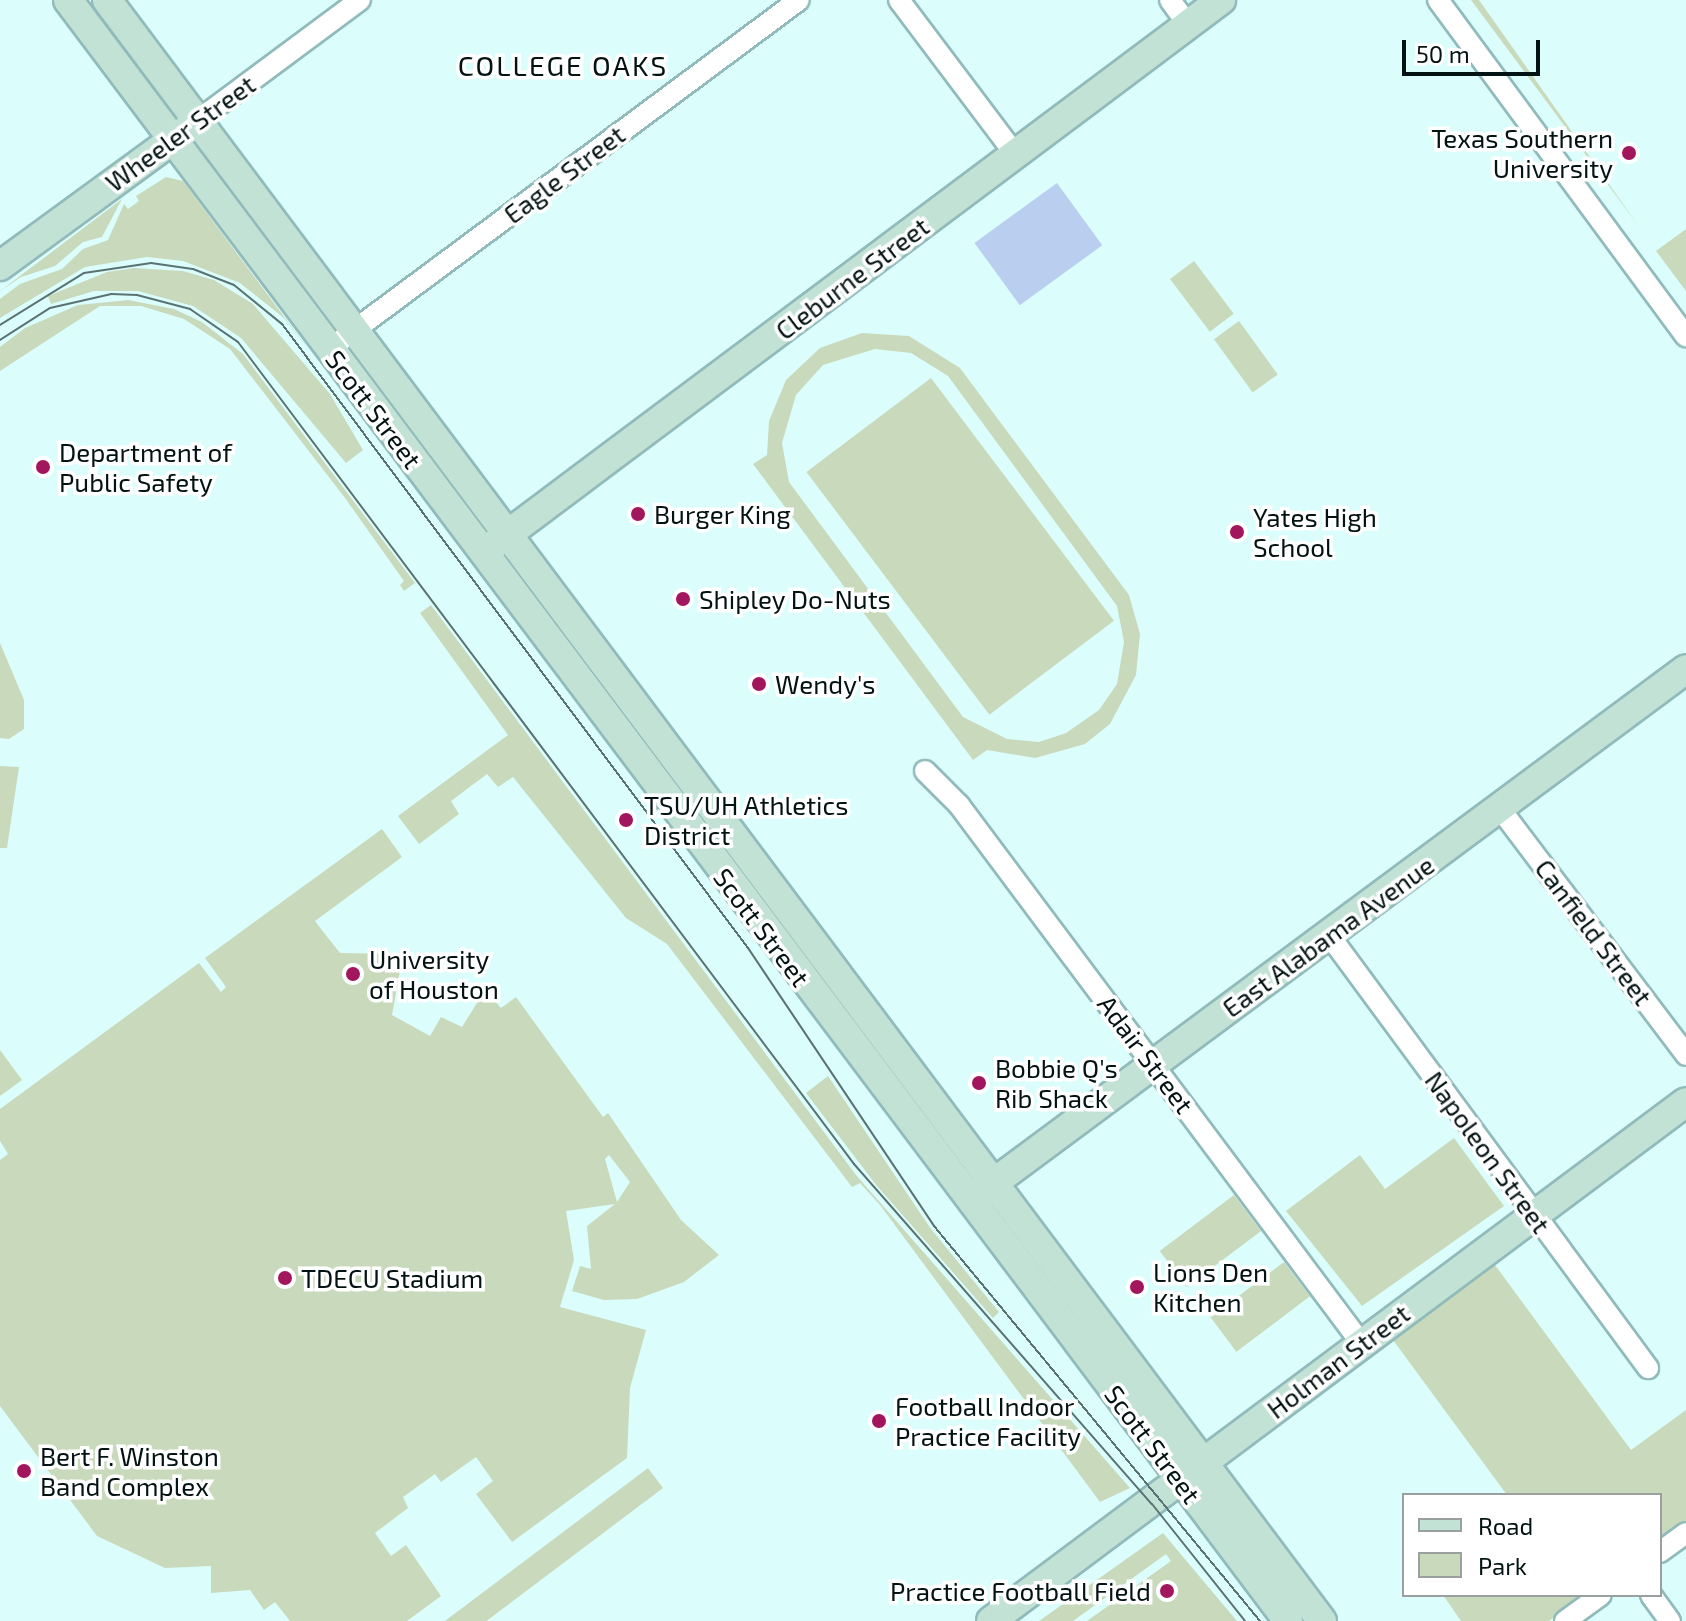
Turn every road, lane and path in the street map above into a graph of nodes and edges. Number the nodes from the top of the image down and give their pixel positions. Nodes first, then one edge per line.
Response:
1 (68, 0) edge
2 (107, 0) edge
3 (360, 0) edge
4 (799, 0) edge
5 (899, 0) edge
6 (1170, 0) edge
7 (1221, 0) edge
8 (1438, 0) edge
9 (1188, 25) junction
10 (197, 121) junction
11 (172, 140) junction
12 (1016, 155) junction
13 (0, 266) edge
14 (357, 328) junction
15 (1686, 336) edge
16 (329, 349) junction
17 (507, 535) junction
18 (482, 554) junction
19 (1682, 680) edge
20 (654, 728) junction
21 (627, 748) junction
22 (925, 771) dead end
23 (1501, 810) junction
24 (1329, 935) junction
25 (824, 953) junction
26 (796, 973) junction
27 (1686, 1055) edge
28 (1155, 1064) junction
29 (1686, 1102) edge
30 (994, 1183) junction
31 (969, 1201) junction
32 (1534, 1216) junction
33 (1361, 1343) junction
34 (1648, 1368) dead end
35 (1191, 1474) junction
36 (1686, 1533) edge
37 (1662, 1551) edge
38 (1598, 1597) edge
39 (1652, 1597) edge
40 (991, 1621) edge
41 (1288, 1621) edge
42 (1322, 1621) edge
43 (1565, 1621) edge
44 (1670, 1621) edge

1 - 11 main road, Scott Street
2 - 10 main road, Scott Street
3 - 10 street, Wheeler Street
4 - 14 street, Eagle Street
5 - 12 street
6 - 9 street
7 - 9 main road, Cleburne Street
8 - 15 street
9 - 12 main road, Cleburne Street
10 - 11 main road, Wheeler Street
10 - 14 main road, Scott Street
11 - 13 main road, Wheeler Street
11 - 16 main road, Scott Street
12 - 17 main road, Cleburne Street
14 - 16 street, Eagle Street
14 - 17 main road, Scott Street
16 - 18 main road, Scott Street
17 - 18 main road, Cleburne Street
17 - 20 main road, Scott Street
18 - 21 main road, Scott Street
19 - 23 main road, East Alabama Avenue
20 - 21 main road
20 - 25 main road, Scott Street
21 - 26 main road, Scott Street
22 - 28 street, Adair Street
23 - 24 main road, East Alabama Avenue
23 - 27 street, Canfield Street
24 - 28 main road, East Alabama Avenue
24 - 32 street, Napoleon Street
25 - 26 main road
25 - 30 main road, Scott Street
26 - 31 main road, Scott Street
28 - 30 main road, East Alabama Avenue
28 - 33 street, Adair Street
29 - 32 main road, Holman Street
30 - 31 main road, East Alabama Avenue
30 - 35 main road, Scott Street
31 - 35 main road, Scott Street
32 - 33 main road, Holman Street
32 - 34 street, Napoleon Street
33 - 35 main road, Holman Street
35 - 40 main road, Holman Street
35 - 41 main road, Scott Street
35 - 42 main road, Scott Street
36 - 37 street
38 - 43 street
39 - 44 street

